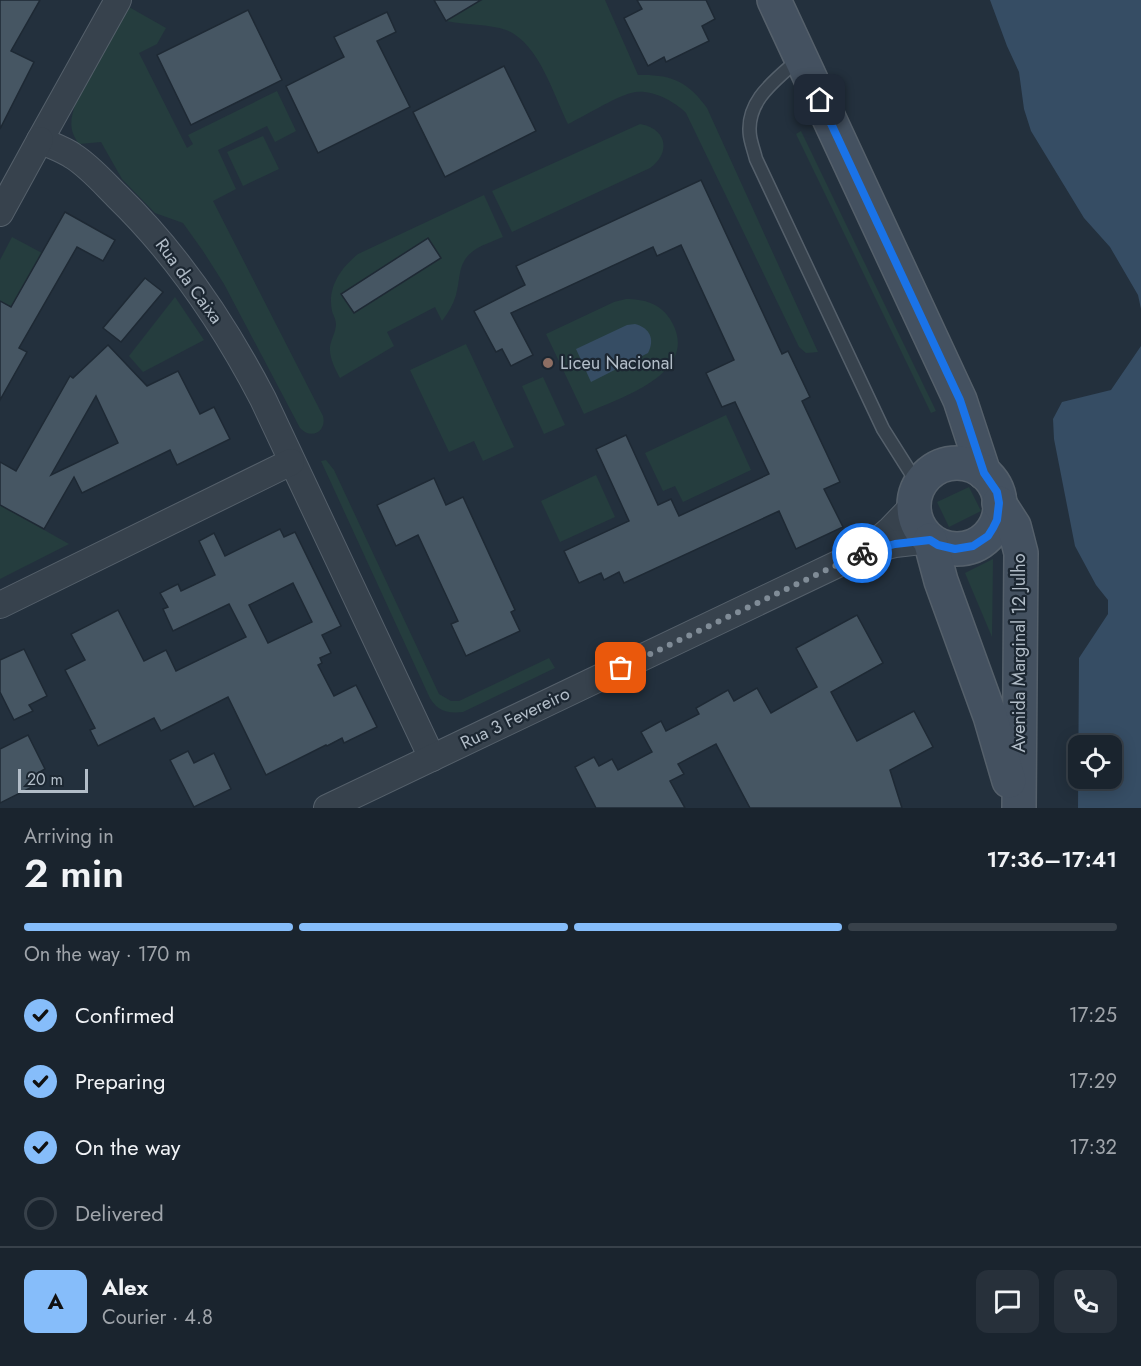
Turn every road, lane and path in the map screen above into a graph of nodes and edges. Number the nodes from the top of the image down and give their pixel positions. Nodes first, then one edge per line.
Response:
1 (118, 0) edge
2 (774, 0) edge
3 (801, 57) junction
4 (39, 141) junction
5 (0, 213) edge
6 (291, 462) junction
7 (984, 473) junction
8 (916, 496) junction
9 (999, 503) junction
10 (930, 540) junction
11 (865, 552) junction
12 (0, 604) edge
13 (432, 758) junction
14 (327, 808) edge
15 (1018, 808) edge

1 - 4 street
2 - 3 street
3 - 7 street
3 - 8 lane
4 - 5 street
4 - 6 street, Rua da Caixa
6 - 12 street
6 - 13 street, Rua da Caixa
7 - 8 street
7 - 9 street
8 - 10 street
8 - 11 street
9 - 10 street
9 - 15 street, Avenida Marginal 12 Julho
10 - 11 street
10 - 15 street
11 - 13 street, Rua 3 Fevereiro
13 - 14 street, Rua 3 Fevereiro

